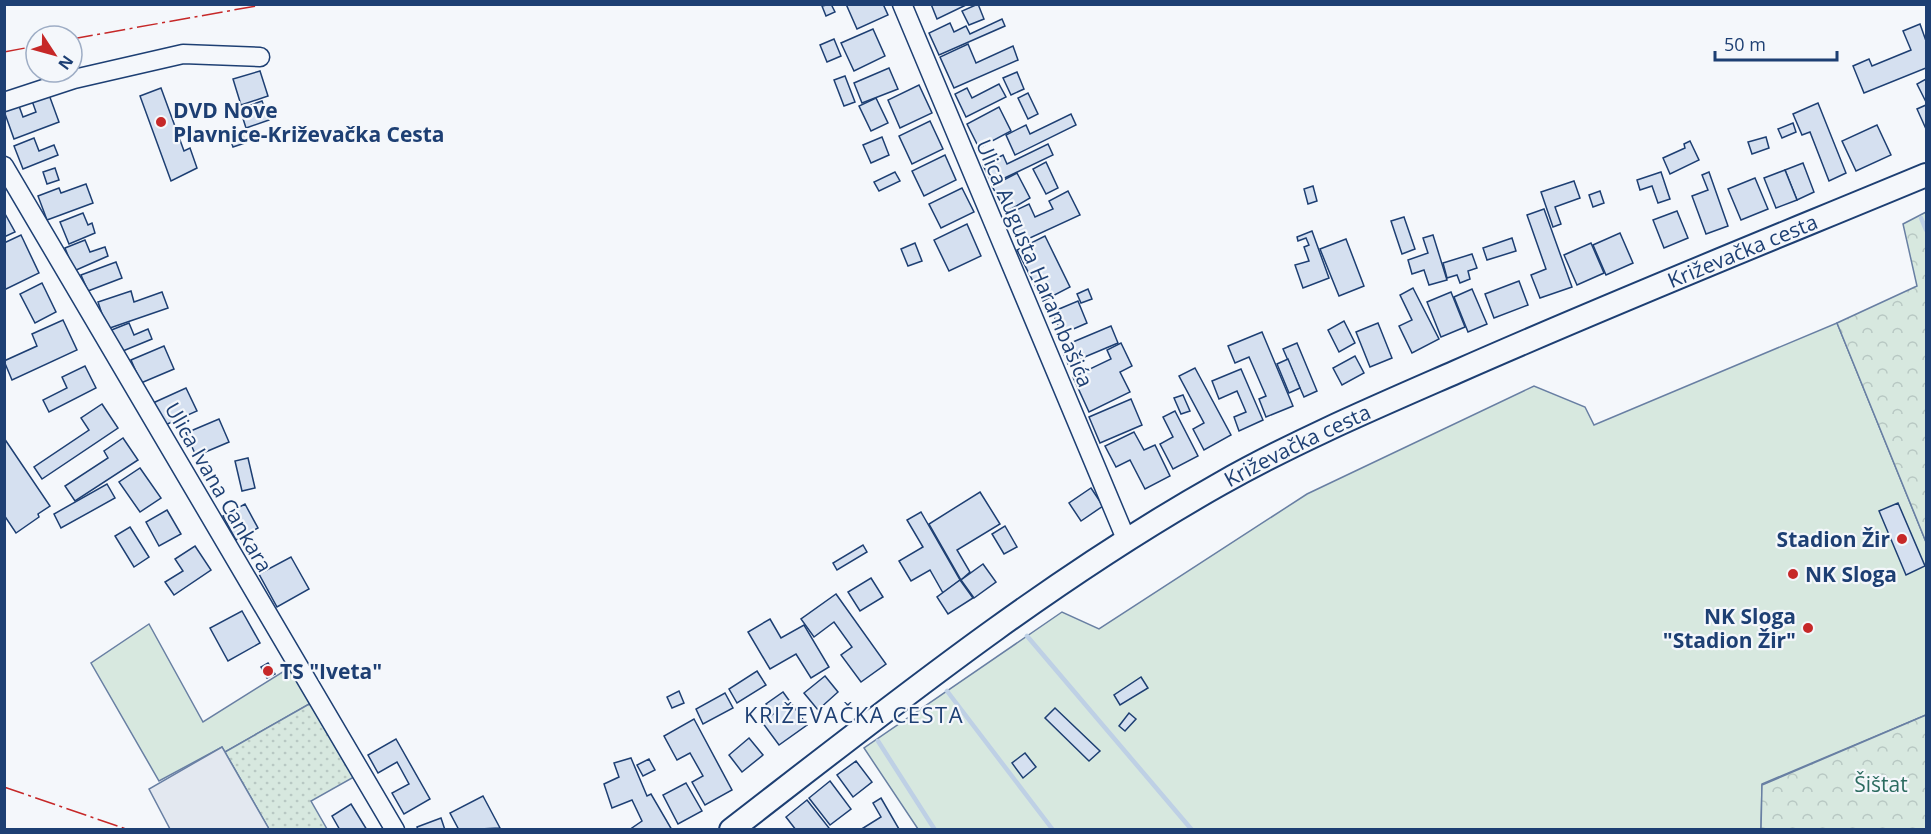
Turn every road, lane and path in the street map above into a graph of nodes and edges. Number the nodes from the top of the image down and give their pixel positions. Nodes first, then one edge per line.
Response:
1 (902, 4) edge
2 (260, 57) dead end
3 (4, 102) edge
4 (4, 166) edge
5 (1926, 175) edge
6 (1126, 539) junction
7 (395, 830) edge
8 (731, 830) edge

1 - 6 street, Ulica Augusta Harambašića
2 - 3 street
4 - 7 street, Ulica Ivana Cankara
5 - 6 main road, Križevačka cesta
6 - 8 main road, Križevačka cesta

